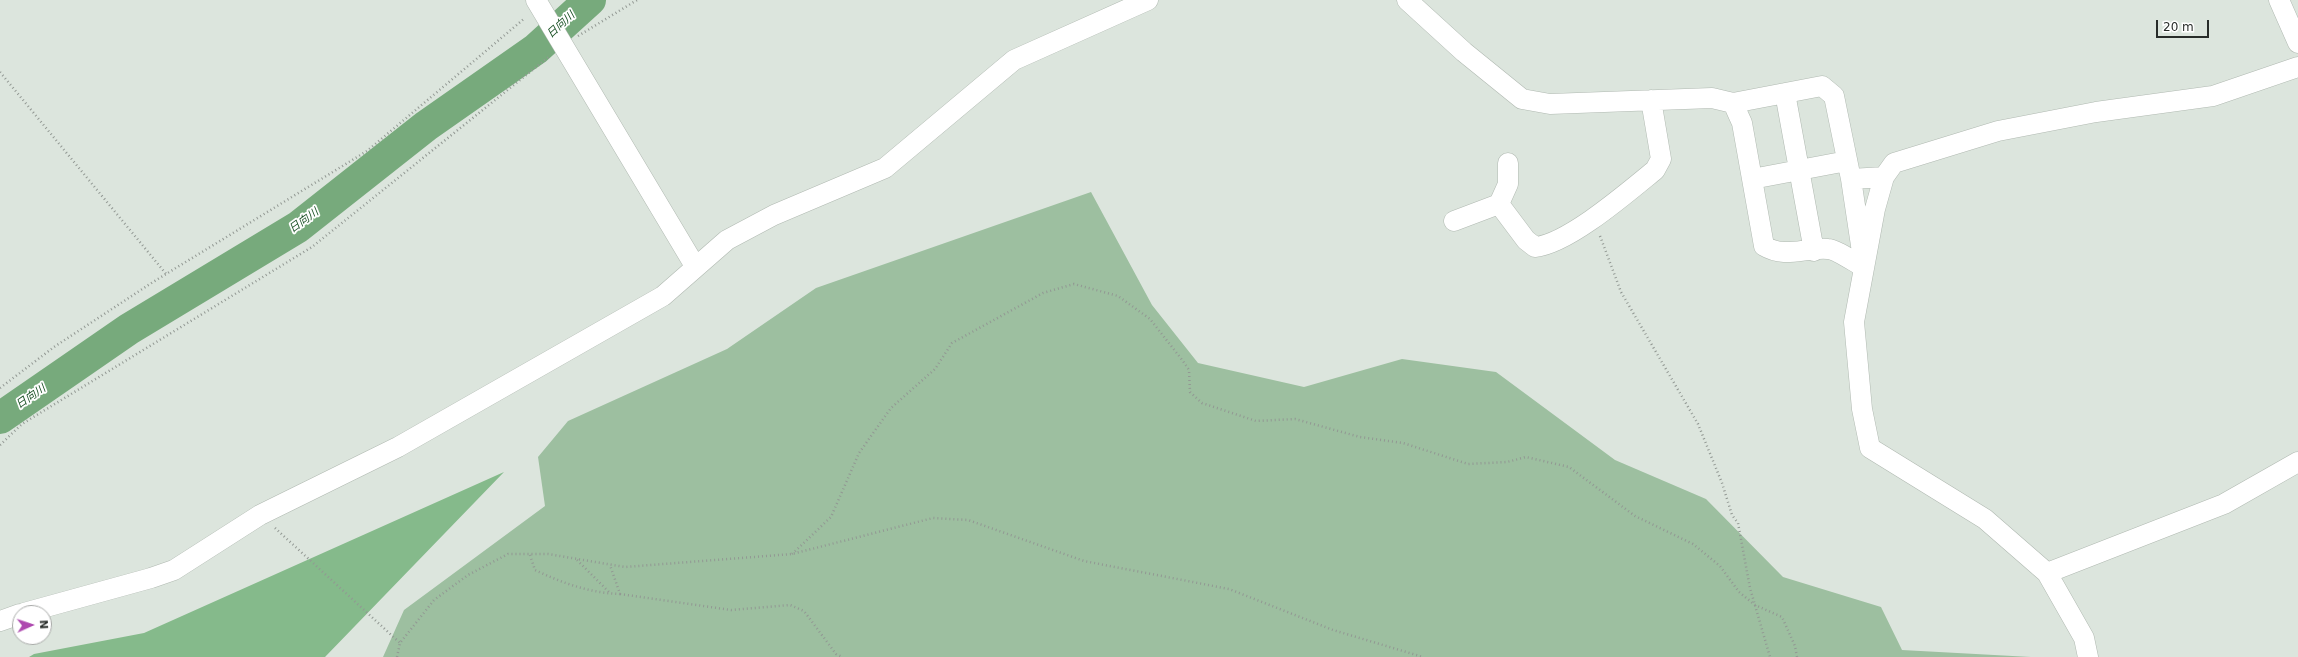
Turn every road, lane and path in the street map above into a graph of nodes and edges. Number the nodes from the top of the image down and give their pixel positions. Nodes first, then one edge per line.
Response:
1 (638, 0) edge
2 (1148, 0) edge
3 (1408, 0) edge
4 (2279, 0) edge
5 (538, 3) edge
6 (2298, 43) edge
7 (563, 46) junction
8 (2298, 67) edge
9 (0, 72) edge
10 (1785, 93) junction
11 (1651, 100) junction
12 (1733, 103) junction
13 (1508, 163) dead end
14 (1849, 170) junction
15 (1799, 171) junction
16 (1884, 177) junction
17 (1752, 179) junction
18 (1499, 204) junction
19 (1593, 219) junction
20 (1454, 221) dead end
21 (1814, 250) junction
22 (694, 266) junction
23 (1864, 267) junction
24 (167, 275) junction
25 (0, 388) edge
26 (0, 445) edge
27 (2298, 462) edge
28 (260, 515) junction
29 (792, 554) junction
30 (530, 555) junction
31 (577, 559) junction
32 (610, 565) junction
33 (2047, 573) junction
34 (610, 593) junction
35 (620, 594) junction
36 (52, 605) edge
37 (1755, 605) junction
38 (12, 617) edge
39 (0, 621) edge
40 (400, 643) junction
41 (397, 657) edge
42 (842, 657) edge
43 (1423, 657) edge
44 (1770, 657) edge
45 (1797, 657) edge
46 (2088, 657) edge

1 - 7 path
2 - 22 street
3 - 11 street
4 - 6 street
5 - 7 street
5 - 24 path
7 - 22 street
7 - 26 path
8 - 16 street
9 - 24 path
10 - 12 street
10 - 14 street
10 - 15 street
11 - 12 street
11 - 19 street
12 - 17 street
13 - 18 street
14 - 15 street
14 - 16 street
14 - 23 street
15 - 17 street
15 - 21 street
16 - 23 street
17 - 21 street
18 - 19 street
18 - 20 street
19 - 37 path
21 - 23 street
22 - 28 street
23 - 33 street
24 - 25 path
27 - 33 street
28 - 36 street
28 - 40 path
29 - 32 path
29 - 37 path
29 - 43 path
30 - 31 path
30 - 34 path
30 - 40 path
31 - 32 path
31 - 34 path
32 - 35 path
33 - 46 street
34 - 35 path
35 - 42 path
37 - 44 path
37 - 45 path
38 - 39 street
40 - 41 path

